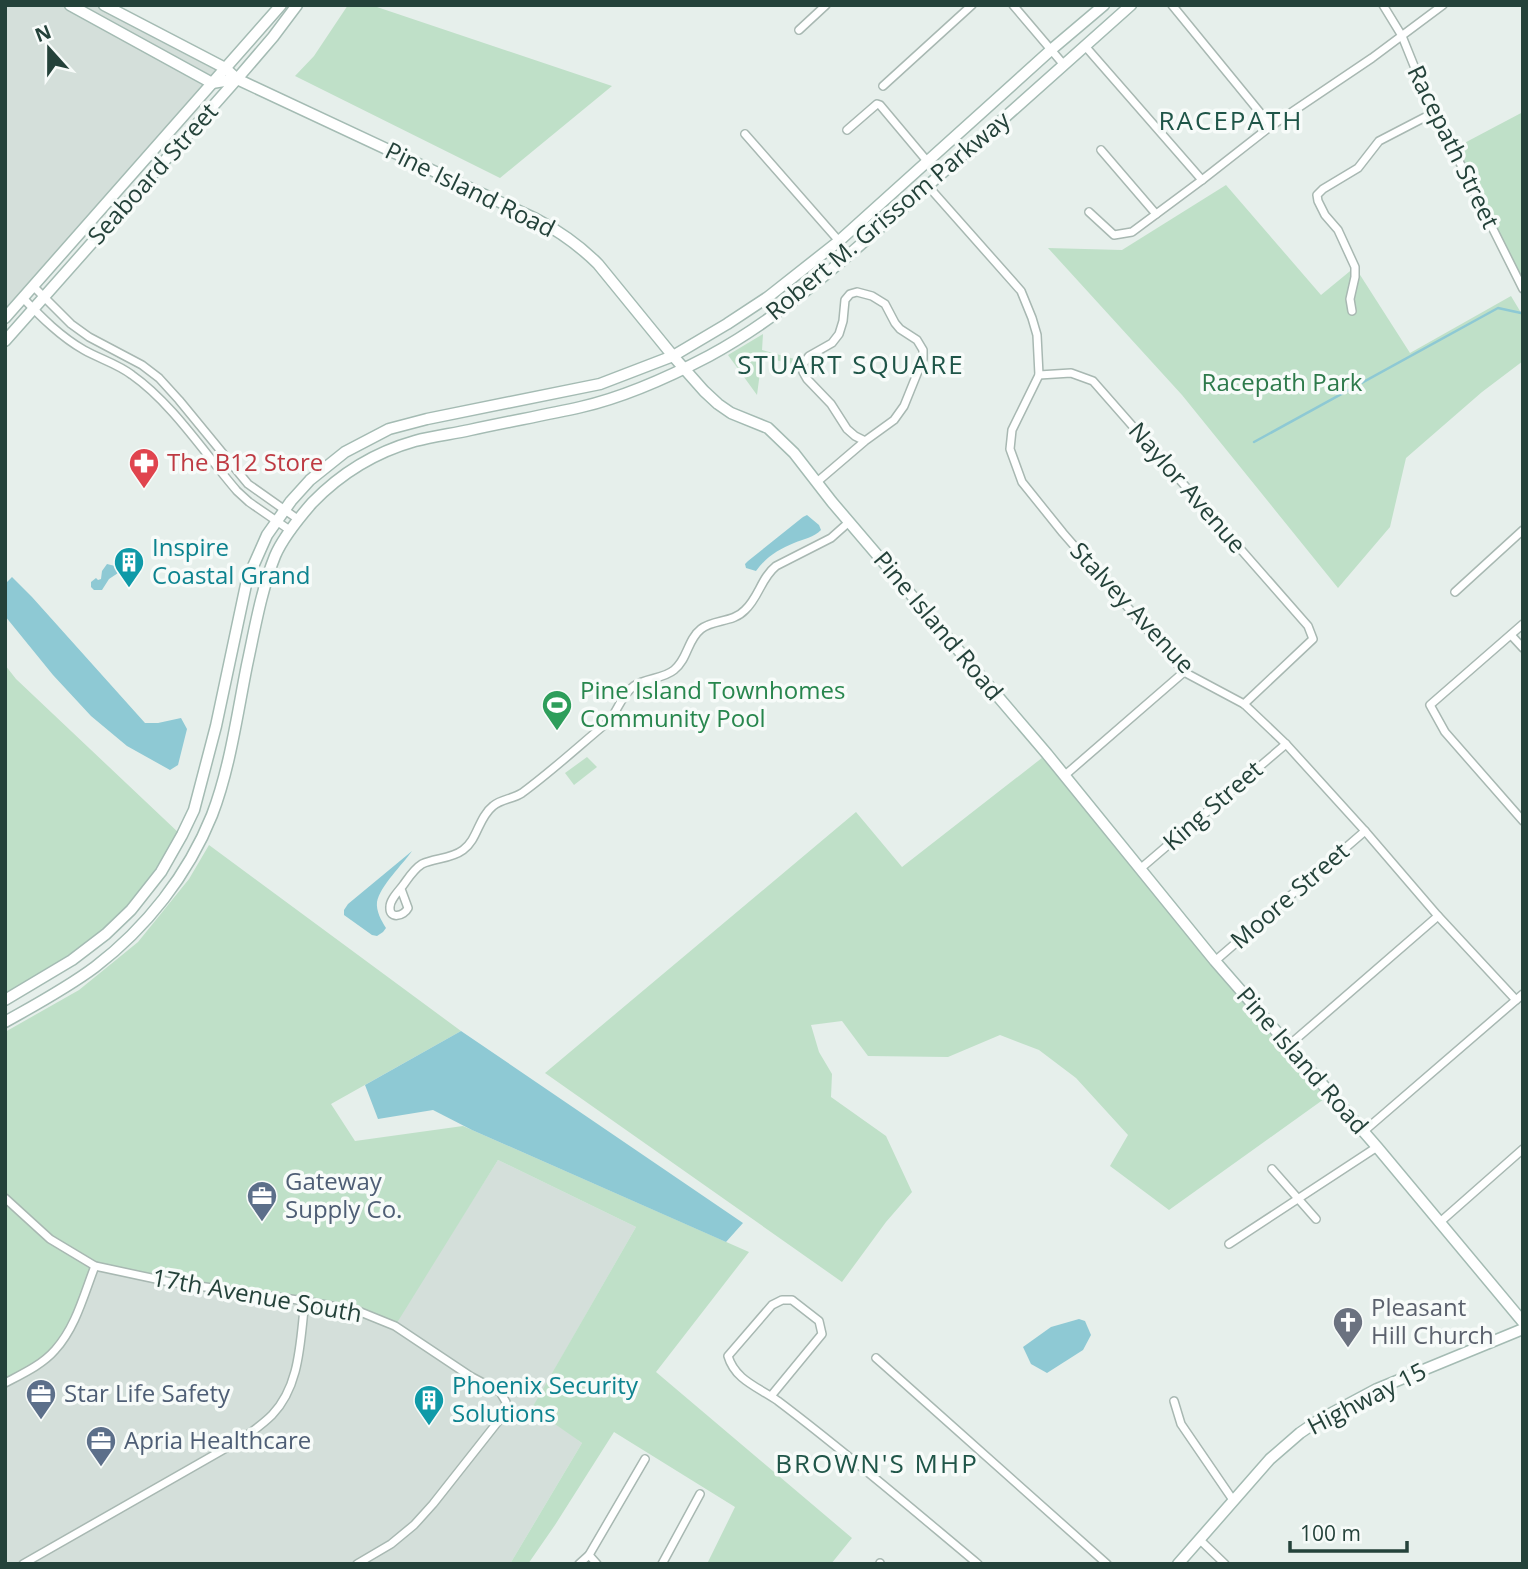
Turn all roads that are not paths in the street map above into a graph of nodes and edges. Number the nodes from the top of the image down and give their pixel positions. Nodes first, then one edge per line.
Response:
1 (69, 5) edge
2 (104, 5) edge
3 (281, 5) edge
4 (297, 5) edge
5 (826, 5) edge
6 (972, 5) edge
7 (1013, 5) edge
8 (1104, 5) edge
9 (1131, 5) edge
10 (1172, 5) edge
11 (1383, 5) edge
12 (1443, 5) edge
13 (799, 30) dead end
14 (1402, 36) junction
15 (1085, 46) junction
16 (1052, 49) junction
17 (1064, 65) junction
18 (225, 68) junction
19 (237, 79) junction
20 (212, 83) junction
21 (883, 86) dead end
22 (1433, 113) junction
23 (1271, 126) junction
24 (847, 130) dead end
25 (745, 134) dead end
26 (1101, 150) dead end
27 (927, 161) junction
28 (1202, 180) junction
29 (928, 186) junction
30 (1089, 212) dead end
31 (1156, 214) junction
32 (839, 241) junction
33 (795, 275) junction
34 (33, 286) junction
35 (1523, 289) edge
36 (804, 293) junction
37 (44, 297) junction
38 (23, 298) junction
39 (33, 309) junction
40 (1352, 311) dead end
41 (5, 318) edge
42 (5, 341) edge
43 (673, 356) junction
44 (684, 369) junction
45 (1039, 375) junction
46 (865, 441) junction
47 (222, 451) junction
48 (212, 461) junction
49 (817, 482) junction
50 (284, 510) junction
51 (299, 520) junction
52 (276, 522) junction
53 (849, 522) junction
54 (1523, 530) edge
55 (291, 531) junction
56 (1455, 592) dead end
57 (1523, 624) edge
58 (1511, 635) junction
59 (1523, 648) edge
60 (1184, 672) junction
61 (1244, 704) junction
62 (1286, 744) junction
63 (1064, 776) junction
64 (1523, 821) edge
65 (1365, 831) junction
66 (1140, 869) junction
67 (401, 889) dead end
68 (1438, 916) junction
69 (1215, 961) junction
70 (1523, 994) edge
71 (5, 1000) edge
72 (1516, 1000) junction
73 (5, 1022) edge
74 (1288, 1046) junction
75 (1363, 1132) junction
76 (1377, 1147) junction
77 (1523, 1149) edge
78 (1272, 1169) dead end
79 (5, 1198) edge
80 (1298, 1199) junction
81 (1316, 1219) dead end
82 (1439, 1223) junction
83 (1229, 1244) dead end
84 (95, 1266) junction
85 (305, 1301) junction
86 (1523, 1322) edge
87 (1523, 1329) edge
88 (876, 1358) dead end
89 (5, 1383) edge
90 (771, 1396) junction
91 (1174, 1401) dead end
92 (645, 1459) dead end
93 (700, 1494) dead end
94 (1233, 1500) junction
95 (1199, 1539) junction
96 (589, 1555) junction
97 (23, 1564) edge
98 (357, 1564) edge
99 (579, 1564) edge
100 (597, 1564) edge
101 (662, 1564) edge
102 (978, 1564) edge
103 (1107, 1564) edge
104 (1178, 1564) edge
105 (1225, 1564) edge

1 - 20 main road
2 - 18 main road, Pine Island Road
3 - 18 main road, Seaboard Street
4 - 19 main road, Seaboard Street
5 - 13 street
6 - 21 street
7 - 16 street
8 - 16 main road, Robert M. Grissom Parkway
9 - 15 main road, Robert M. Grissom Parkway
10 - 23 street
11 - 14 street, Racepath Street
12 - 14 street
14 - 22 street, Racepath Street
14 - 23 street
15 - 17 main road, Robert M. Grissom Parkway
15 - 28 street
16 - 17 street
16 - 27 main road, Robert M. Grissom Parkway
17 - 29 main road, Robert M. Grissom Parkway
18 - 19 main road, Pine Island Road
18 - 20 main road, Seaboard Street
19 - 20 main road
19 - 37 main road, Seaboard Street
19 - 43 main road, Pine Island Road
20 - 34 main road, Seaboard Street
22 - 35 street, Racepath Street
22 - 40 street
23 - 28 street
24 - 27 street
25 - 32 street
26 - 31 street
27 - 32 main road, Robert M. Grissom Parkway
28 - 31 street
29 - 36 main road, Robert M. Grissom Parkway
29 - 45 street, Stalvey Avenue
30 - 31 street
32 - 33 main road, Robert M. Grissom Parkway
33 - 36 main road
33 - 43 main road, Robert M. Grissom Parkway
34 - 37 street
34 - 38 main road, Seaboard Street
36 - 44 main road, Robert M. Grissom Parkway
37 - 39 main road, Seaboard Street
37 - 47 street
38 - 39 street
38 - 41 main road, Seaboard Street
39 - 42 main road, Seaboard Street
39 - 48 street
43 - 44 main road, Pine Island Road
43 - 50 main road, Robert M. Grissom Parkway
44 - 49 main road, Pine Island Road
44 - 51 main road, Robert M. Grissom Parkway
45 - 60 street, Stalvey Avenue
45 - 61 street, Naylor Avenue
46 - 46 street
46 - 49 street
47 - 48 street
47 - 50 street
48 - 52 street
49 - 53 main road, Pine Island Road
50 - 51 street
50 - 52 main road, Robert M. Grissom Parkway
51 - 55 main road, Robert M. Grissom Parkway
52 - 55 street
52 - 71 main road, Robert M. Grissom Parkway
53 - 63 main road, Pine Island Road
53 - 67 street
54 - 56 street
55 - 73 main road, Robert M. Grissom Parkway
57 - 58 street
58 - 59 street
58 - 64 street
60 - 61 street, Stalvey Avenue
60 - 63 street
61 - 62 street, Stalvey Avenue
62 - 65 street, Stalvey Avenue
62 - 66 street, King Street
63 - 66 main road, Pine Island Road
65 - 68 street, Stalvey Avenue
65 - 69 street, Moore Street
66 - 69 main road, Pine Island Road
68 - 72 street, Stalvey Avenue
68 - 74 street
69 - 74 main road, Pine Island Road
70 - 72 street
72 - 75 street
74 - 75 main road, Pine Island Road
75 - 76 main road, Pine Island Road
76 - 80 street
76 - 82 main road, Pine Island Road
77 - 82 street
78 - 80 street
79 - 84 street, 17th Avenue South
80 - 81 street
80 - 83 street
82 - 86 main road, Pine Island Road
84 - 85 street, 17th Avenue South
84 - 89 street
85 - 97 street
85 - 98 street, 17th Avenue South
87 - 94 main road, Highway 15
88 - 103 street
90 - 90 street
90 - 102 street
91 - 94 street
92 - 96 street
93 - 101 street
94 - 95 main road, Highway 15
95 - 104 main road, Highway 15
95 - 105 street
96 - 99 street
96 - 100 street

